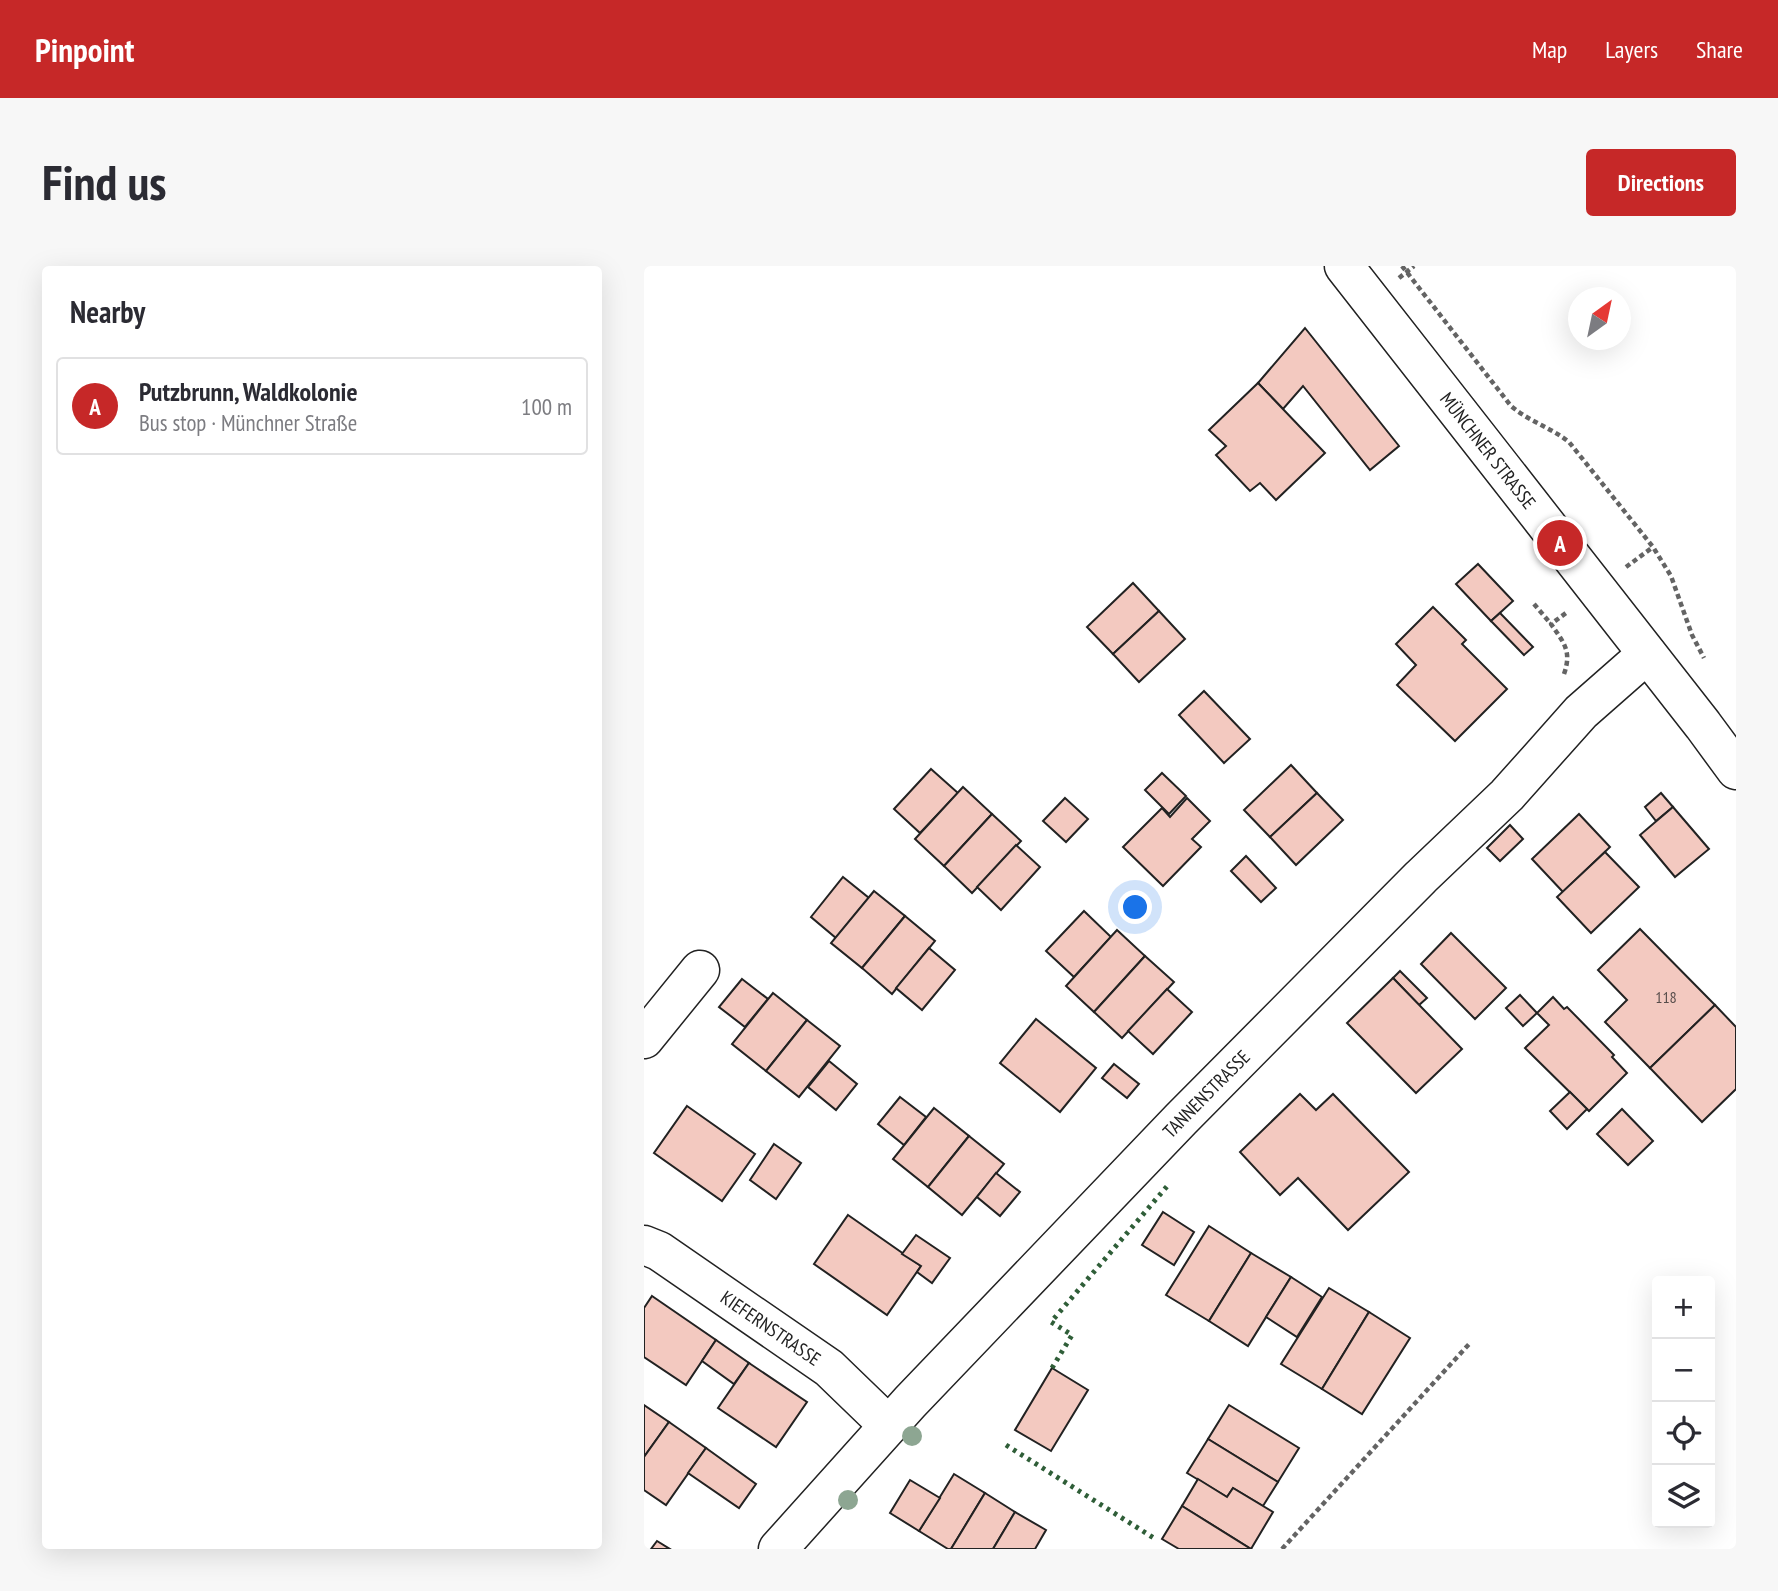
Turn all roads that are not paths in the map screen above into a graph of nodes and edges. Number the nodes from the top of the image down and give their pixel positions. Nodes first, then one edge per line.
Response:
1 (1344, 266) edge
2 (1647, 654) junction
3 (1736, 770) edge
4 (700, 970) dead end
5 (644, 1039) edge
6 (644, 1245) edge
7 (888, 1426) junction
8 (778, 1549) edge

1 - 2 street, MÜNCHNER STRASSE
2 - 3 street, MÜNCHNER STRASSE
2 - 7 street, TANNENSTRASSE
4 - 5 street
6 - 7 street, KIEFERNSTRASSE
7 - 8 street, TANNENSTRASSE

